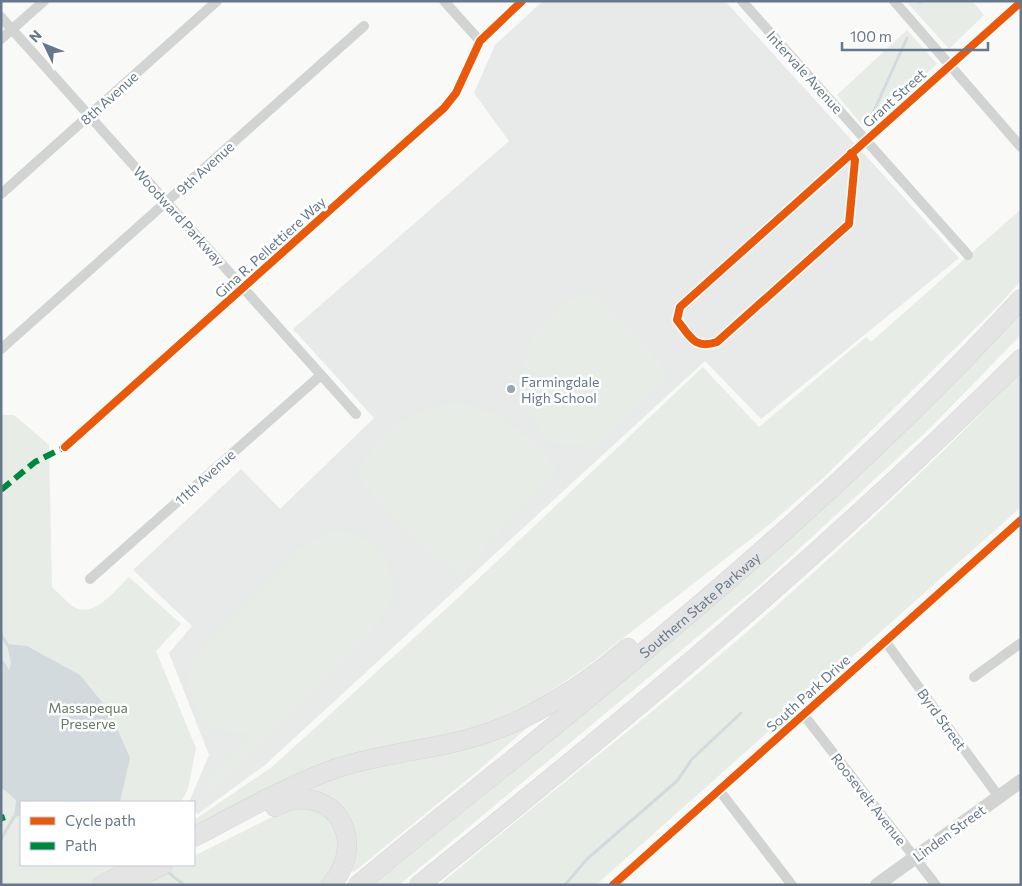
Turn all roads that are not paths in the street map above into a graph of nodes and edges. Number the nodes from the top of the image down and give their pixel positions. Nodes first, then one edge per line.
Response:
1 (44, 1) edge
2 (217, 1) edge
3 (444, 1) edge
4 (522, 1) edge
5 (742, 1) edge
6 (894, 1) edge
7 (1021, 2) edge
8 (1, 17) edge
9 (364, 26) dead end
10 (12, 30) junction
11 (1, 39) edge
12 (480, 41) junction
13 (950, 65) junction
14 (89, 116) junction
15 (866, 140) junction
16 (1021, 147) edge
17 (851, 153) junction
18 (1, 194) edge
19 (166, 202) junction
20 (968, 255) dead end
21 (243, 288) junction
22 (1021, 299) edge
23 (1, 349) edge
24 (1021, 359) edge
25 (321, 375) junction
26 (356, 414) dead end
27 (64, 447) dead end
28 (1021, 520) edge
29 (789, 526) junction
30 (90, 579) dead end
31 (885, 641) junction
32 (1021, 643) edge
33 (974, 677) dead end
34 (803, 714) junction
35 (1021, 781) edge
36 (719, 790) junction
37 (999, 797) junction
38 (195, 836) edge
39 (195, 848) edge
40 (915, 858) junction
41 (138, 866) edge
42 (161, 866) edge
43 (102, 885) edge
44 (124, 885) edge
45 (331, 885) edge
46 (358, 885) edge
47 (419, 885) edge
48 (613, 885) edge
49 (792, 885) edge
50 (877, 885) edge
51 (936, 885) edge

1 - 10 street
2 - 14 street, 8th Avenue
3 - 12 street
4 - 12 street, Gina R. Pellettiere Way
5 - 15 street, Intervale Avenue
6 - 13 street
7 - 13 street, Grant Street
8 - 10 street, Woodward Parkway
9 - 19 street, 9th Avenue
10 - 11 street
10 - 14 street, Woodward Parkway
12 - 21 street, Gina R. Pellettiere Way
13 - 15 street, Grant Street
13 - 16 street
14 - 18 street, 8th Avenue
14 - 19 street, Woodward Parkway
15 - 17 street, Grant Street
15 - 20 street, Intervale Avenue
17 - 17 street, Grant Street
19 - 21 street, Woodward Parkway
19 - 23 street, 9th Avenue
21 - 25 street, Woodward Parkway
21 - 27 street, Gina R. Pellettiere Way
22 - 29 highway, Southern State Parkway
24 - 47 highway
25 - 26 street, Woodward Parkway
25 - 30 street, 11th Avenue
28 - 31 street, South Park Drive
29 - 38 highway
29 - 46 highway, Southern State Parkway
31 - 34 street, South Park Drive
31 - 37 street, Byrd Street
32 - 33 street
34 - 36 street, South Park Drive
34 - 40 street, Roosevelt Avenue
35 - 37 street, Linden Street
36 - 48 street, South Park Drive
36 - 49 street
37 - 40 street, Linden Street
39 - 45 highway
40 - 50 street, Linden Street
40 - 51 street, Roosevelt Avenue
41 - 43 highway
42 - 44 highway

